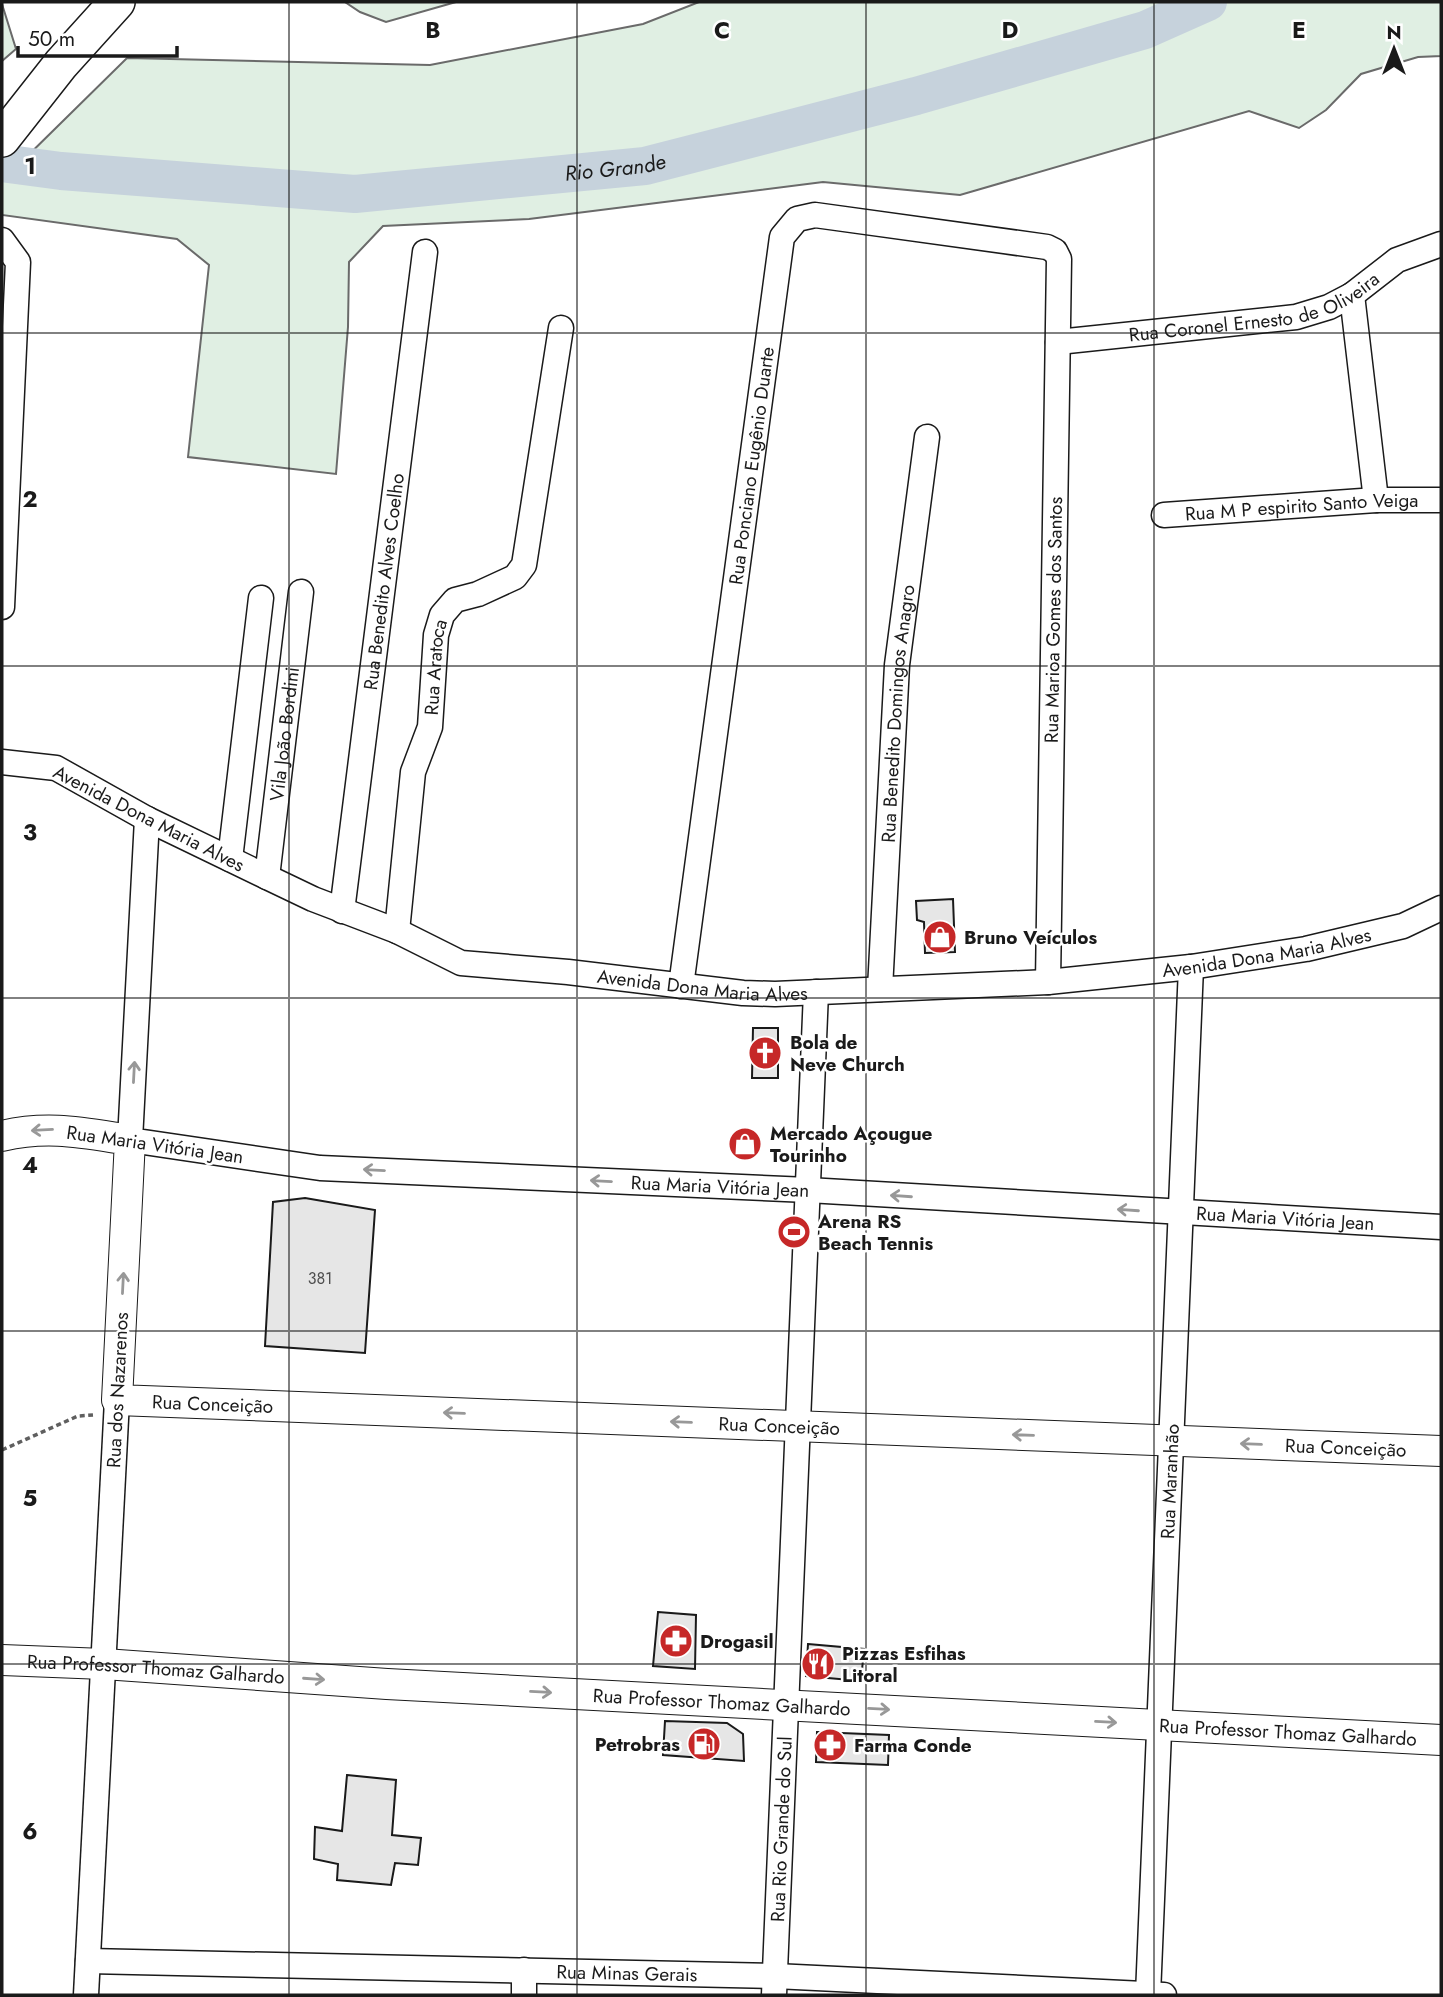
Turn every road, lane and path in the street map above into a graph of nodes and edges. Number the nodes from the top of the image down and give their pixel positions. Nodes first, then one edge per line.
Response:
1 (117, 2) edge
2 (2, 139) edge
3 (2, 240) edge
4 (1441, 244) edge
5 (425, 253) dead end
6 (1059, 259) joint
7 (1352, 295) junction
8 (561, 328) dead end
9 (1058, 342) junction
10 (927, 437) dead end
11 (1376, 500) junction
12 (1441, 500) edge
13 (1164, 514) dead end
14 (301, 592) dead end
15 (261, 598) dead end
16 (2, 607) edge
17 (2, 762) edge
18 (147, 819) junction
19 (230, 859) junction
20 (267, 877) junction
21 (1441, 908) edge
22 (342, 911) junction
23 (397, 931) junction
24 (1191, 967) junction
25 (1048, 982) junction
26 (681, 986) junction
27 (880, 989) junction
28 (816, 992) junction
29 (2, 1136) edge
30 (130, 1140) junction
31 (808, 1190) junction
32 (1182, 1213) junction
33 (1441, 1227) edge
34 (117, 1400) junction
35 (798, 1427) junction
36 (1171, 1441) junction
37 (1441, 1451) edge
38 (2, 1660) edge
39 (104, 1664) junction
40 (787, 1704) junction
41 (1159, 1725) junction
42 (1441, 1740) edge
43 (88, 1961) junction
44 (524, 1970) junction
45 (775, 1985) edge
46 (86, 1995) edge
47 (524, 1995) edge
48 (1153, 1995) edge

1 - 2 highway
3 - 16 street
4 - 7 street, Rua Coronel Ernesto de Oliveira
5 - 22 street, Rua Benedito Alves Coelho
6 - 9 street, Rua Marioa Gomes dos Santos
6 - 26 street, Rua Ponciano Eugênio Duarte
7 - 9 street, Rua Coronel Ernesto de Oliveira
7 - 11 street
8 - 23 street, Rua Aratoca
9 - 25 street, Rua Marioa Gomes dos Santos
10 - 27 street, Rua Benedito Domingos Anagro
11 - 12 street, Rua M P espirito Santo Veiga
11 - 13 street, Rua M P espirito Santo Veiga
14 - 20 street, Vila João Bordini
15 - 19 street, Vila João Bordini
17 - 18 street, Avenida Dona Maria Alves
18 - 19 street, Avenida Dona Maria Alves
30 -> 18 street, Rua dos Nazarenos
19 - 20 street, Avenida Dona Maria Alves
20 - 22 street, Avenida Dona Maria Alves
21 - 24 street, Avenida Dona Maria Alves
22 - 23 street, Avenida Dona Maria Alves
23 - 26 street, Avenida Dona Maria Alves
24 - 25 street, Avenida Dona Maria Alves
24 - 32 street, Rua Maranhão
25 - 27 street, Avenida Dona Maria Alves
26 - 28 street, Avenida Dona Maria Alves
27 - 28 street, Avenida Dona Maria Alves
28 - 31 street, Rua Rio Grande do Sul
30 -> 29 main road, Rua Maria Vitória Jean
31 -> 30 street, Rua Maria Vitória Jean
34 -> 30 main road, Rua dos Nazarenos
32 -> 31 street, Rua Maria Vitória Jean
31 - 35 street, Rua Rio Grande do Sul
32 - 33 street, Rua Maria Vitória Jean
32 - 36 street, Rua Maranhão
35 -> 34 main road, Rua Conceição
34 - 39 street, Rua dos Nazarenos
36 -> 35 main road, Rua Conceição
35 - 40 street, Rua Rio Grande do Sul
37 -> 36 main road, Rua Conceição
36 - 41 street, Rua Maranhão
38 - 39 main road, Rua Professor Thomaz Galhardo
39 -> 40 main road, Rua Professor Thomaz Galhardo
39 - 43 street, Rua dos Nazarenos
40 -> 41 main road, Rua Professor Thomaz Galhardo
40 - 45 street, Rua Rio Grande do Sul
41 - 42 main road, Rua Professor Thomaz Galhardo
41 - 48 street, Rua Maranhão
43 - 44 street, Rua Minas Gerais
43 - 46 street, Rua dos Nazarenos
44 - 45 street, Rua Minas Gerais
44 - 47 street
45 - 48 street, Rua Minas Gerais

